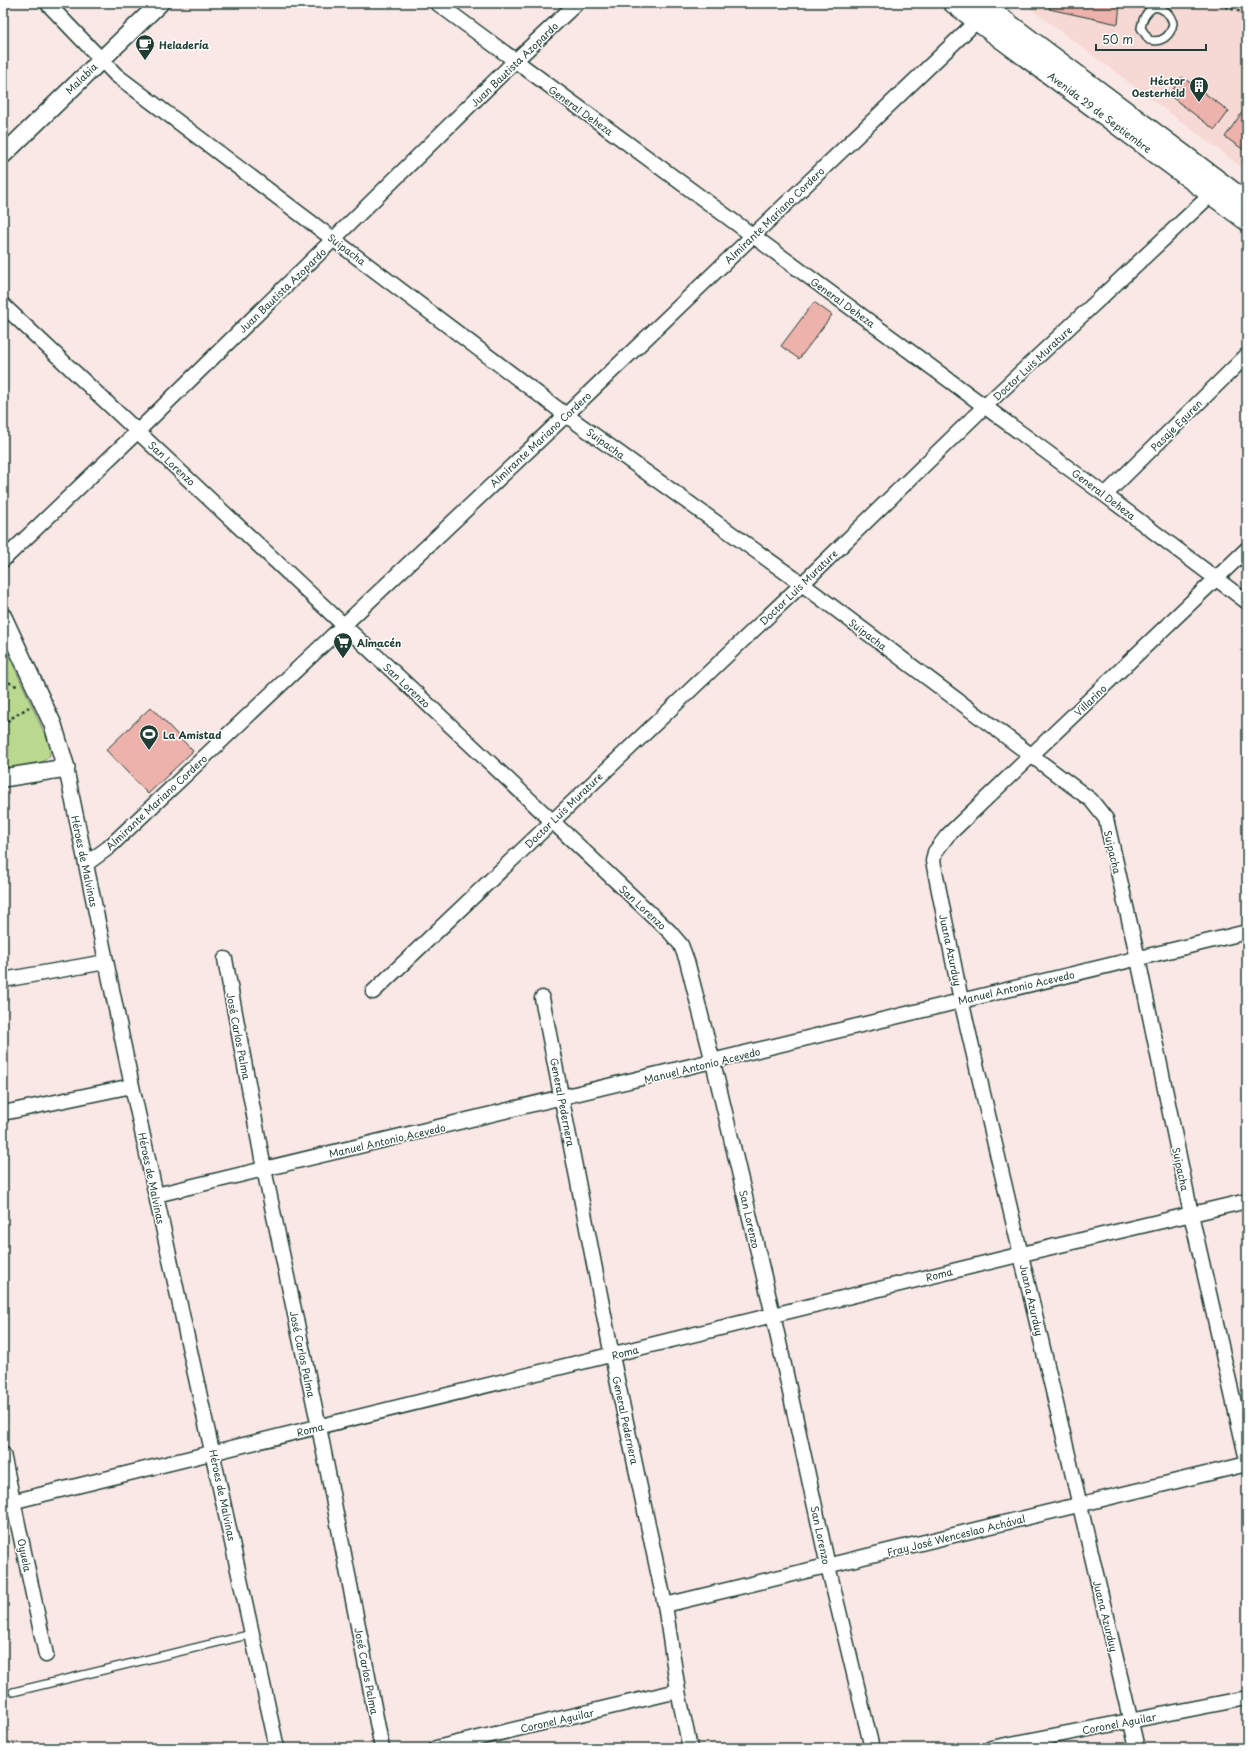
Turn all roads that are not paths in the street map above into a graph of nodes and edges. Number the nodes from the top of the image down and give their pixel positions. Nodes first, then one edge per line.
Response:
1 (47, 3) edge
2 (160, 3) edge
3 (437, 3) edge
4 (577, 3) edge
5 (953, 3) edge
6 (1154, 5) edge
7 (983, 11) edge
8 (101, 59) junction
9 (515, 61) junction
10 (3, 155) edge
11 (1217, 189) junction
12 (1247, 202) edge
13 (1247, 221) edge
14 (752, 236) junction
15 (334, 240) junction
16 (3, 305) edge
17 (1247, 355) edge
18 (985, 406) junction
19 (566, 414) junction
20 (138, 431) junction
21 (1105, 495) junction
22 (1247, 549) edge
23 (3, 560) edge
24 (1217, 579) junction
25 (802, 584) junction
26 (1247, 602) edge
27 (3, 617) edge
28 (343, 625) junction
29 (1031, 756) junction
30 (66, 768) junction
31 (3, 778) edge
32 (551, 822) junction
33 (935, 852) joint
34 (86, 864) junction
35 (1247, 932) edge
36 (1138, 958) junction
37 (224, 959) dead end
38 (106, 962) junction
39 (3, 980) edge
40 (374, 992) dead end
41 (542, 998) dead end
42 (961, 1000) junction
43 (713, 1062) junction
44 (132, 1086) junction
45 (563, 1098) junction
46 (3, 1113) edge
47 (264, 1169) junction
48 (156, 1195) junction
49 (1247, 1201) edge
50 (1190, 1214) junction
51 (1022, 1254) junction
52 (773, 1315) junction
53 (612, 1356) junction
54 (319, 1427) junction
55 (3, 1454) edge
56 (214, 1454) junction
57 (1247, 1460) edge
58 (1247, 1464) edge
59 (8, 1503) edge
60 (1079, 1505) junction
61 (828, 1566) junction
62 (665, 1604) junction
63 (252, 1634) junction
64 (46, 1656) dead end
65 (13, 1692) dead end
66 (678, 1692) junction
67 (1247, 1698) edge
68 (1131, 1721) junction
69 (277, 1748) edge
70 (382, 1748) edge
71 (436, 1748) edge
72 (690, 1748) edge
73 (872, 1748) edge
74 (991, 1748) edge
75 (1137, 1748) edge

1 - 8 street, Suipacha
2 - 8 street, Malabia
3 - 9 street, General Deheza
4 - 9 street, Juan Bautista Azopardo
5 - 7 main road, Avenida 29 de Septiembre
6 - 6 lane
7 - 11 main road, Avenida 29 de Septiembre
7 - 14 street, Almirante Mariano Cordero
8 - 10 street, Malabia
8 - 15 street, Suipacha
9 - 14 street, General Deheza
9 - 15 street, Juan Bautista Azopardo
11 - 12 main road, Avenida 29 de Septiembre
11 - 13 main road, Avenida 29 de Septiembre
11 - 18 street, Doctor Luis Murature
14 - 18 street, General Deheza
14 - 19 street, Almirante Mariano Cordero
15 - 19 street, Suipacha
15 - 20 street, Juan Bautista Azopardo
16 - 20 street, San Lorenzo
17 - 21 street, Pasaje Eguren
18 - 21 street, General Deheza
18 - 25 street, Doctor Luis Murature
19 - 25 street, Suipacha
19 - 28 street, Almirante Mariano Cordero
20 - 23 street, Juan Bautista Azopardo
20 - 28 street, San Lorenzo
21 - 24 street, General Deheza
22 - 24 street, Villarino
24 - 26 street, General Deheza
24 - 29 street, Villarino
25 - 29 street, Suipacha
25 - 32 street, Doctor Luis Murature
27 - 30 street, Héroes de Malvinas
28 - 32 street, San Lorenzo
28 - 34 street, Almirante Mariano Cordero
29 - 33 street, Villarino
29 - 36 street, Suipacha
30 - 31 street
30 - 34 street, Héroes de Malvinas
32 - 40 street, Doctor Luis Murature
32 - 43 street, San Lorenzo
33 - 42 street, Juana Azurduy
34 - 38 street, Héroes de Malvinas
35 - 36 street, Manuel Antonio Acevedo
36 - 42 street, Manuel Antonio Acevedo
36 - 50 street, Suipacha
37 - 47 street, José Carlos Palma
38 - 39 street
38 - 44 street, Héroes de Malvinas
41 - 45 street, General Pedernera
42 - 43 street, Manuel Antonio Acevedo
42 - 51 street, Juana Azurduy
43 - 45 street, Manuel Antonio Acevedo
43 - 52 street, San Lorenzo
44 - 46 street
44 - 48 street, Héroes de Malvinas
45 - 47 street, Manuel Antonio Acevedo
45 - 53 street, General Pedernera
47 - 48 street, Manuel Antonio Acevedo
47 - 54 street, José Carlos Palma
48 - 56 street, Héroes de Malvinas
49 - 50 street, Roma
50 - 51 street, Roma
50 - 57 street, Suipacha
51 - 52 street, Roma
51 - 60 street, Juana Azurduy
52 - 53 street, Roma
52 - 61 street, San Lorenzo
53 - 54 street, Roma
53 - 62 street, General Pedernera
54 - 56 street, Roma
54 - 70 street, José Carlos Palma
55 - 59 street, Oyuela
56 - 59 street, Roma
56 - 63 street, Héroes de Malvinas
58 - 60 street, Fray José Wenceslao Achával
59 - 64 street, Oyuela
60 - 61 street, Fray José Wenceslao Achával
60 - 68 street, Juana Azurduy
61 - 62 street, Fray José Wenceslao Achával
61 - 73 street, San Lorenzo
62 - 66 street, General Pedernera
63 - 65 lane
63 - 69 street, Héroes de Malvinas
66 - 71 street, Coronel Aguilar
66 - 72 street, General Pedernera
67 - 68 street, Coronel Aguilar
68 - 74 street, Coronel Aguilar
68 - 75 street, Juana Azurduy

